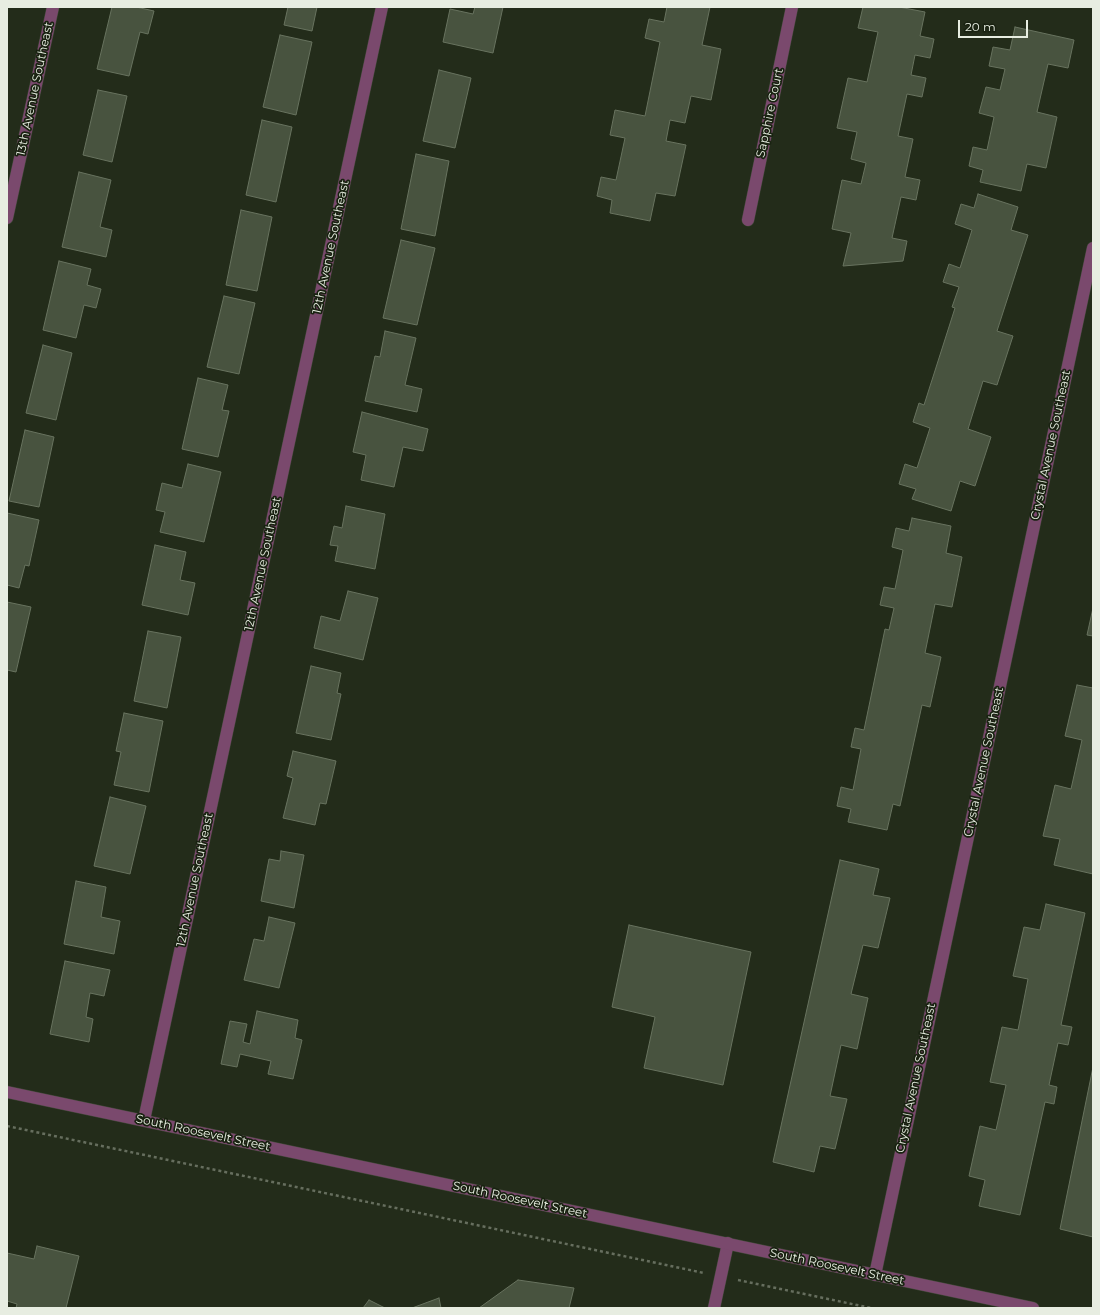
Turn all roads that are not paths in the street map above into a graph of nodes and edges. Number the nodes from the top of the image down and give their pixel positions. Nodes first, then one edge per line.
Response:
1 (53, 7) edge
2 (382, 7) edge
3 (792, 7) edge
4 (7, 218) edge
5 (748, 220) dead end
6 (1093, 248) edge
7 (7, 1092) edge
8 (144, 1120) junction
9 (728, 1244) junction
10 (874, 1275) junction
11 (714, 1308) edge
12 (1034, 1308) edge

1 - 4 street, 13th Avenue Southeast
2 - 8 street, 12th Avenue Southeast
3 - 5 street, Sapphire Court
6 - 10 street, Crystal Avenue Southeast
7 - 8 street, South Roosevelt Street
8 - 9 street, South Roosevelt Street
9 - 10 street, South Roosevelt Street
9 - 11 street
10 - 12 street, South Roosevelt Street

